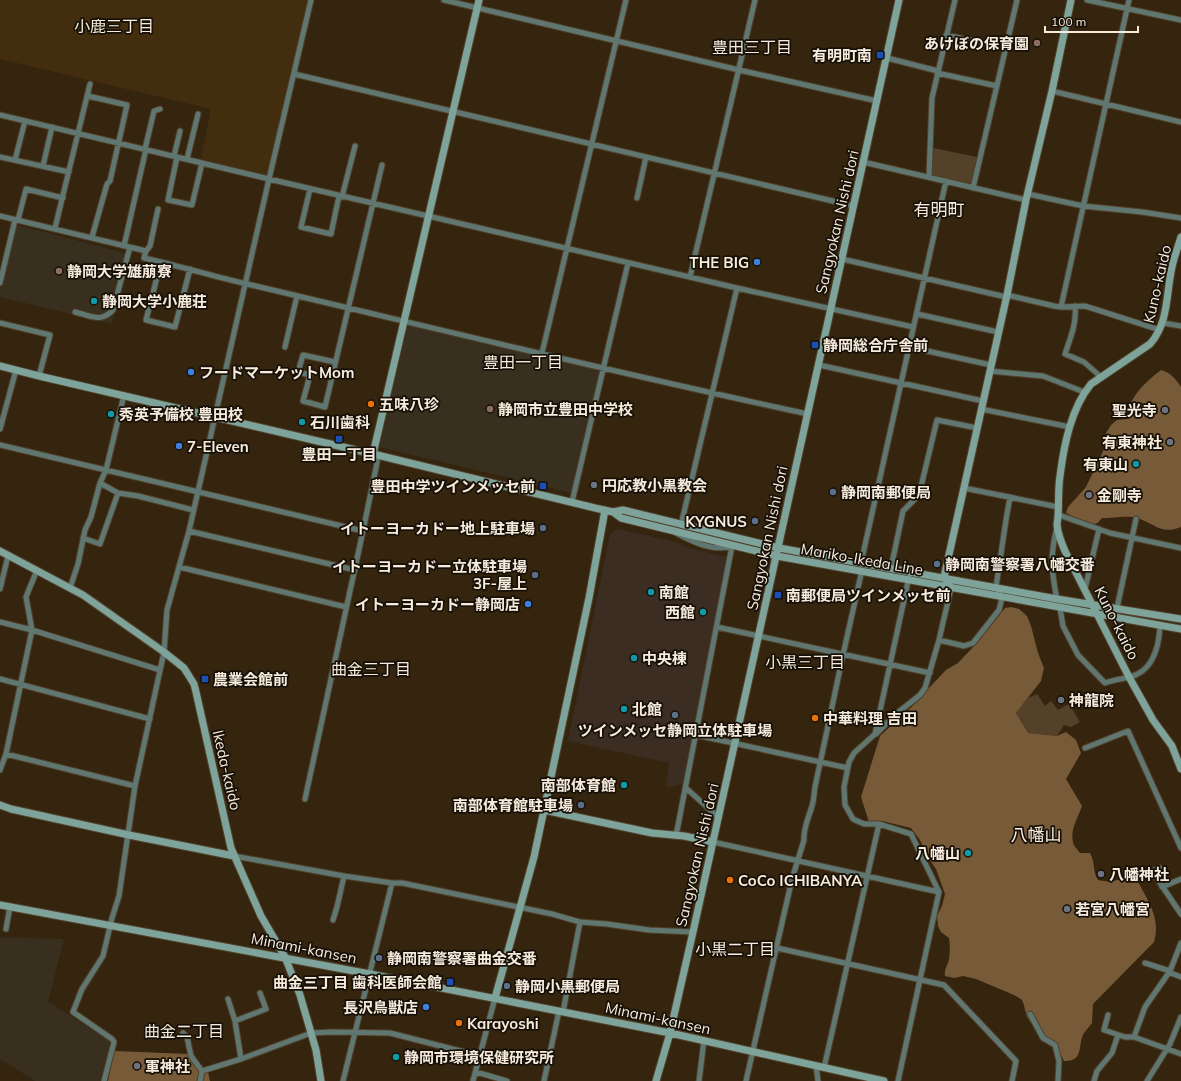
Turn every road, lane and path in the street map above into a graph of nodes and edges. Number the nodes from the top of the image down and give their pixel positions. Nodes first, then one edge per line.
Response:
1 (311, 0) edge
2 (444, 0) edge
3 (479, 0) edge
4 (626, 0) edge
5 (756, 0) edge
6 (899, 0) edge
7 (955, 0) edge
8 (1017, 0) edge
9 (1071, 0) edge
10 (1087, 0) edge
11 (1129, 0) edge
12 (477, 8) junction
13 (1127, 9) junction
14 (1181, 20) edge
15 (946, 35) junction
16 (616, 41) junction
17 (1006, 48) junction
18 (886, 58) junction
19 (739, 70) junction
20 (938, 72) junction
21 (294, 74) junction
22 (90, 84) dead end
23 (997, 86) junction
24 (1052, 91) junction
25 (88, 96) junction
26 (877, 101) junction
27 (1106, 103) junction
28 (160, 109) dead end
29 (452, 111) junction
30 (198, 114) dead end
31 (0, 115) edge
32 (25, 121) junction
33 (1181, 122) edge
34 (52, 127) junction
35 (180, 130) dead end
36 (78, 133) junction
37 (119, 143) junction
38 (591, 144) junction
39 (355, 146) dead end
40 (146, 149) junction
41 (0, 157) edge
42 (176, 157) junction
43 (646, 157) junction
44 (187, 159) junction
45 (15, 160) junction
46 (863, 162) junction
47 (202, 163) junction
48 (382, 165) dead end
49 (43, 166) junction
50 (69, 172) junction
51 (715, 174) junction
52 (929, 177) junction
53 (268, 179) junction
54 (946, 181) junction
55 (973, 188) junction
56 (310, 189) junction
57 (341, 196) junction
58 (1027, 197) junction
59 (63, 198) junction
60 (637, 198) dead end
61 (374, 204) junction
62 (854, 206) junction
63 (1083, 206) junction
64 (158, 209) dead end
65 (0, 216) edge
66 (428, 216) junction
67 (1181, 218) edge
68 (16, 220) junction
69 (55, 228) junction
70 (1181, 237) edge
71 (92, 238) junction
72 (127, 246) junction
73 (566, 248) junction
74 (146, 251) junction
75 (842, 259) junction
76 (161, 262) junction
77 (628, 263) junction
78 (190, 269) junction
79 (690, 278) junction
80 (925, 278) junction
81 (0, 283) edge
82 (245, 284) junction
83 (737, 288) junction
84 (297, 296) junction
85 (1006, 296) junction
86 (1075, 306) junction
87 (1061, 307) junction
88 (349, 308) junction
89 (831, 310) junction
90 (75, 312) dead end
91 (916, 314) junction
92 (404, 320) junction
93 (0, 323) edge
94 (1163, 323) junction
95 (1181, 326) edge
96 (913, 327) junction
97 (1160, 330) junction
98 (998, 332) junction
99 (285, 347) dead end
100 (909, 347) junction
101 (542, 353) junction
102 (335, 362) junction
103 (819, 364) junction
104 (0, 366) edge
105 (991, 368) junction
106 (604, 369) junction
107 (16, 370) junction
108 (39, 376) junction
109 (1101, 377) junction
110 (901, 383) junction
111 (1084, 392) junction
112 (712, 394) junction
113 (124, 396) junction
114 (983, 401) junction
115 (981, 409) junction
116 (808, 414) junction
117 (214, 417) junction
118 (1070, 427) junction
119 (0, 428) edge
120 (977, 428) junction
121 (0, 445) edge
122 (375, 454) junction
123 (106, 470) junction
124 (100, 483) junction
125 (964, 488) junction
126 (118, 493) junction
127 (198, 493) junction
128 (1010, 497) junction
129 (572, 502) junction
130 (1058, 507) junction
131 (193, 510) junction
132 (605, 510) junction
133 (613, 512) junction
134 (1059, 515) junction
135 (1136, 519) dead end
136 (1057, 524) junction
137 (680, 528) junction
138 (1099, 529) junction
139 (670, 530) junction
140 (189, 531) junction
141 (363, 531) junction
142 (83, 538) junction
143 (1131, 538) junction
144 (732, 546) junction
145 (779, 548) junction
146 (1181, 548) edge
147 (0, 550) edge
148 (8, 556) junction
149 (777, 556) junction
150 (862, 563) junction
151 (179, 567) junction
152 (891, 568) junction
153 (37, 570) junction
154 (355, 570) junction
155 (910, 571) junction
156 (861, 575) junction
157 (944, 577) junction
158 (909, 581) junction
159 (996, 587) junction
160 (70, 588) junction
161 (951, 588) junction
162 (0, 589) edge
163 (1085, 589) junction
164 (1002, 598) junction
165 (1058, 598) junction
166 (1093, 604) junction
167 (346, 608) junction
168 (1060, 608) junction
169 (1117, 608) junction
170 (1098, 615) junction
171 (1181, 619) edge
172 (0, 622) edge
173 (1160, 626) junction
174 (717, 627) junction
175 (1181, 629) edge
176 (32, 630) junction
177 (759, 636) junction
178 (939, 640) junction
179 (164, 652) junction
180 (843, 655) junction
181 (890, 664) junction
182 (160, 670) junction
183 (930, 673) junction
184 (1129, 677) junction
185 (0, 679) edge
186 (21, 684) junction
187 (150, 719) junction
188 (875, 734) junction
189 (696, 735) junction
190 (735, 743) junction
191 (1085, 748) dead end
192 (6, 754) junction
193 (820, 762) junction
194 (848, 768) junction
195 (1181, 769) edge
196 (0, 770) edge
197 (135, 786) junction
198 (686, 788) junction
199 (305, 799) dead end
200 (0, 805) edge
201 (544, 810) junction
202 (719, 818) junction
203 (878, 824) junction
204 (129, 835) junction
205 (676, 836) junction
206 (713, 842) junction
207 (1181, 848) edge
208 (234, 856) junction
209 (798, 862) junction
210 (1160, 868) dead end
211 (344, 876) junction
212 (867, 877) junction
213 (1181, 879) edge
214 (392, 883) junction
215 (1162, 887) junction
216 (939, 892) junction
217 (0, 905) edge
218 (10, 907) junction
219 (521, 908) junction
220 (1181, 914) edge
221 (333, 920) dead end
222 (580, 922) junction
223 (111, 925) junction
224 (6, 929) dead end
225 (693, 932) junction
226 (1181, 943) edge
227 (777, 948) junction
228 (284, 957) junction
229 (848, 963) junction
230 (1145, 963) dead end
231 (1169, 972) junction
232 (370, 974) junction
233 (1181, 977) edge
234 (920, 980) junction
235 (260, 993) dead end
236 (495, 998) junction
237 (228, 999) dead end
238 (561, 1011) junction
239 (1030, 1014) dead end
240 (1108, 1015) dead end
241 (1181, 1017) edge
242 (234, 1022) junction
243 (355, 1032) junction
244 (183, 1033) dead end
245 (311, 1033) junction
246 (670, 1033) junction
247 (1118, 1034) junction
248 (1134, 1037) junction
249 (704, 1040) junction
250 (1166, 1049) junction
251 (753, 1052) junction
252 (1181, 1054) edge
253 (480, 1056) junction
254 (241, 1059) junction
255 (816, 1066) junction
256 (824, 1068) junction
257 (202, 1071) junction
258 (476, 1072) junction
259 (104, 1081) edge
260 (200, 1081) edge
261 (321, 1081) edge
262 (343, 1081) edge
263 (473, 1081) edge
264 (507, 1081) edge
265 (544, 1081) edge
266 (656, 1081) edge
267 (699, 1081) edge
268 (746, 1081) edge
269 (818, 1081) edge
270 (884, 1081) edge
271 (898, 1081) edge
272 (1012, 1081) edge
273 (1058, 1081) edge
274 (1094, 1081) edge
275 (1147, 1081) edge

1 - 21 street
2 - 12 street
3 - 12 street
4 - 16 street
5 - 19 street
6 - 18 street, Sangyokan Nishi dori
7 - 15 street
8 - 17 street
9 - 24 street
10 - 13 street
11 - 13 street
12 - 16 street
12 - 29 street
13 - 14 street
13 - 27 street
15 - 17 street
15 - 20 street
16 - 19 street
16 - 38 street
17 - 23 street
18 - 20 street
18 - 26 street, Sangyokan Nishi dori
19 - 26 street
19 - 51 street
20 - 23 street
20 - 52 street
21 - 29 street
21 - 53 street
22 - 25 street
23 - 55 street
24 - 27 street
24 - 58 street
25 - 36 street
25 - 37 street
26 - 46 street, Sangyokan Nishi dori
27 - 33 street
27 - 63 street
28 - 40 street
29 - 38 street
29 - 66 street
30 - 44 street
31 - 32 street
32 - 34 street
32 - 45 street
34 - 36 street
34 - 49 street
35 - 42 street
36 - 37 street
36 - 50 street
37 - 40 street
37 - 71 street
38 - 43 street
38 - 73 street
39 - 57 street
40 - 42 street
40 - 72 street
41 - 45 street
42 - 44 street
42 - 47 street
43 - 51 street
43 - 60 street
44 - 47 street
45 - 49 street
46 - 52 street
46 - 62 street, Sangyokan Nishi dori
47 - 53 street
48 - 61 street
49 - 50 street
50 - 59 street
51 - 62 street
51 - 79 street
52 - 54 street
53 - 56 street
53 - 82 street
54 - 55 street
54 - 80 street
55 - 58 street
56 - 57 street
56 - 57 street
57 - 61 street
58 - 63 street
58 - 85 street
59 - 68 street
59 - 69 street
61 - 66 street
61 - 88 street
62 - 75 street, Sangyokan Nishi dori
63 - 67 street
63 - 87 street
64 - 74 street
65 - 68 street
66 - 73 street
66 - 92 street
68 - 69 street
68 - 81 street
69 - 71 street
70 - 94 street, Kuno-kaido
71 - 72 street
72 - 74 street
72 - 90 street
73 - 77 street
73 - 101 street
74 - 76 street
75 - 80 street
75 - 89 street, Sangyokan Nishi dori
76 - 78 street
76 - 78 street
77 - 79 street
77 - 106 street
78 - 82 street
79 - 83 street
80 - 85 street
80 - 91 street
82 - 84 street
82 - 117 street
83 - 89 street
83 - 112 street
84 - 88 street
84 - 99 street
85 - 87 street
85 - 98 street
86 - 87 street
86 - 97 street
86 - 109 street
88 - 92 street
88 - 102 street
89 - 96 street
89 - 103 street, Sangyokan Nishi dori
91 - 96 street
91 - 98 street
92 - 101 street
92 - 122 street
93 - 108 street
94 - 95 street
94 - 97 street, Kuno-kaido
96 - 100 street
97 - 109 street, Kuno-kaido
98 - 105 street
100 - 105 street
100 - 110 street
101 - 106 street
102 - 102 street
103 - 110 street
103 - 116 street, Sangyokan Nishi dori
104 - 107 street, Mariko-Ikeda Line
105 - 111 street
105 - 114 street
106 - 112 street
106 - 129 street
107 - 108 street, Mariko-Ikeda Line
107 - 119 street
108 - 113 street, Mariko-Ikeda Line
109 - 111 street, Kuno-kaido
110 - 114 street
110 - 150 street
111 - 118 street, Kuno-kaido
112 - 116 street
112 - 137 street
113 - 117 street, Mariko-Ikeda Line
113 - 123 street
114 - 115 street
115 - 118 street
115 - 120 street
116 - 145 street, Sangyokan Nishi dori
117 - 122 street, Mariko-Ikeda Line
117 - 127 street
118 - 130 street, Kuno-kaido
120 - 125 street
120 - 152 street
121 - 123 street
122 - 129 street, Mariko-Ikeda Line
122 - 141 street
123 - 124 street
123 - 127 street
124 - 126 street
124 - 142 street
125 - 128 street
125 - 157 street
126 - 131 street
126 - 142 street
127 - 131 street
127 - 141 street
128 - 130 street
128 - 159 street
129 - 132 street, Mariko-Ikeda Line
130 - 134 street, Kuno-kaido
131 - 140 street
132 - 133 street, Mariko-Ikeda Line
132 - 201 street
133 - 137 street, Mariko-Ikeda Line
133 - 139 street, Mariko-Ikeda Line
134 - 136 street, Kuno-kaido
134 - 138 street
135 - 143 street
136 - 163 street, Kuno-kaido
136 - 165 street
137 - 139 street, Mariko-Ikeda Line
137 - 144 street, Mariko-Ikeda Line
137 - 145 street, Mariko-Ikeda Line
138 - 143 street
138 - 163 street
139 - 144 street
140 - 151 street
140 - 154 street
141 - 154 street
142 - 160 street
143 - 146 street
143 - 169 street
144 - 149 street, Mariko-Ikeda Line
144 - 174 street
145 - 149 street, Sangyokan Nishi dori
145 - 150 street, Mariko-Ikeda Line
147 - 148 street, Ikeda-kaido
148 - 153 street, Ikeda-kaido
148 - 162 street
149 - 156 street, Mariko-Ikeda Line
149 - 177 street, Sangyokan Nishi dori
150 - 152 street, Mariko-Ikeda Line
150 - 156 street
151 - 167 street
151 - 179 street
152 - 155 street, Mariko-Ikeda Line
153 - 160 street, Ikeda-kaido
153 - 176 street
154 - 167 street
155 - 157 street, Mariko-Ikeda Line
155 - 158 street
156 - 158 street, Mariko-Ikeda Line
156 - 180 street
157 - 159 street, Mariko-Ikeda Line
157 - 161 street
158 - 161 street, Mariko-Ikeda Line
158 - 181 street
159 - 164 street
159 - 165 street, Mariko-Ikeda Line
160 - 179 street, Ikeda-kaido
161 - 164 street, Mariko-Ikeda Line
161 - 178 street
163 - 166 street, Kuno-kaido
164 - 168 street, Mariko-Ikeda Line
164 - 178 street
165 - 166 street, Mariko-Ikeda Line
166 - 169 street, Mariko-Ikeda Line
166 - 170 street, Kuno-kaido
167 - 199 street
168 - 170 street, Mariko-Ikeda Line
168 - 184 street
169 - 171 street, Mariko-Ikeda Line
170 - 173 street, Mariko-Ikeda Line
170 - 184 street, Kuno-kaido
172 - 176 street
173 - 175 street, Mariko-Ikeda Line
173 - 184 street
174 - 177 street
174 - 189 street
176 - 182 street
176 - 186 street
177 - 180 street
177 - 190 street, Sangyokan Nishi dori
178 - 183 street
179 - 182 street
179 - 208 street, Ikeda-kaido
180 - 181 street
180 - 193 street
181 - 183 street
181 - 188 street
182 - 187 street
183 - 188 street
184 - 195 street, Kuno-kaido
185 - 186 street
186 - 187 street
186 - 192 street
187 - 197 street
188 - 194 street
189 - 190 street
189 - 198 street
190 - 193 street
190 - 202 street, Sangyokan Nishi dori
191 - 207 street
192 - 196 street
192 - 197 street
193 - 194 street
193 - 209 street
194 - 203 street
197 - 204 street
198 - 202 street
198 - 205 street
200 - 204 street
201 - 205 street
201 - 219 street
202 - 206 street, Sangyokan Nishi dori
203 - 212 street
203 - 216 street
204 - 208 street
204 - 223 street
205 - 206 street
206 - 209 street
206 - 225 street, Sangyokan Nishi dori
208 - 211 street
208 - 228 street, Ikeda-kaido
209 - 212 street
209 - 227 street
210 - 215 street
211 - 214 street
211 - 221 street
212 - 216 street
212 - 229 street
213 - 215 street
214 - 219 street
214 - 232 street
215 - 220 street
216 - 234 street
217 - 218 street, Minami-kansen
218 - 223 street, Minami-kansen
218 - 224 street
219 - 222 street
219 - 236 street
222 - 225 street
222 - 238 street
223 - 228 street, Minami-kansen
223 - 259 street
225 - 246 street, Sangyokan Nishi dori
226 - 231 street
227 - 229 street
227 - 251 street
228 - 232 street, Minami-kansen
228 - 245 street, Ikeda-kaido
229 - 234 street
229 - 256 street
230 - 231 street
231 - 233 street
231 - 248 street
232 - 236 street, Minami-kansen
232 - 243 street
234 - 271 street
234 - 272 street
235 - 242 street
236 - 238 street, Minami-kansen
236 - 253 street
237 - 242 street
238 - 246 street, Minami-kansen
238 - 265 street
239 - 273 street
240 - 247 street
241 - 250 street
242 - 254 street
243 - 245 street
243 - 253 street
243 - 262 street
244 - 257 street
245 - 254 street
245 - 261 street, Ikeda-kaido
246 - 249 street, Minami-kansen
246 - 266 street, Sangyokan Nishi dori
247 - 248 street
247 - 274 street
248 - 250 street
249 - 251 street, Minami-kansen
249 - 267 street
250 - 252 street
250 - 275 street
251 - 255 street, Minami-kansen
251 - 268 street
253 - 258 street
254 - 257 street
255 - 256 street, Minami-kansen
255 - 269 street
256 - 270 street, Minami-kansen
257 - 260 street
258 - 263 street
258 - 264 street

